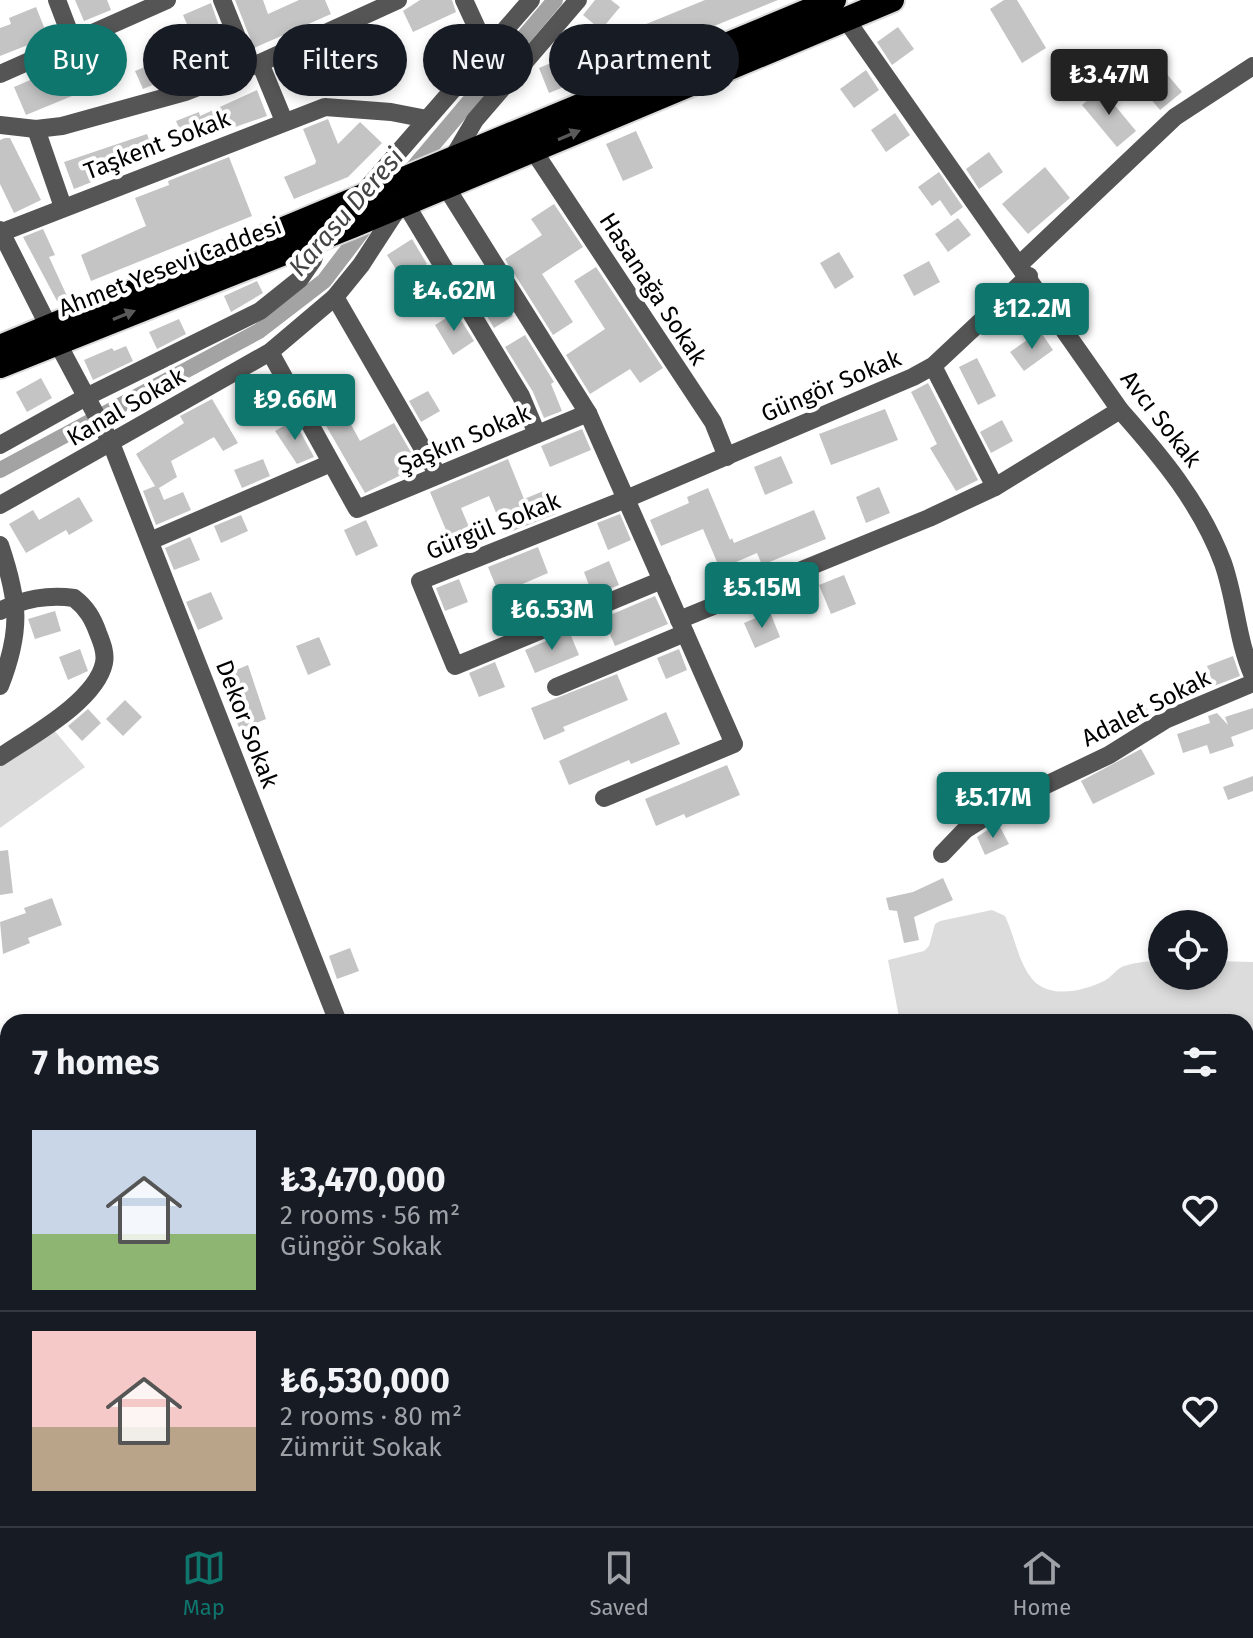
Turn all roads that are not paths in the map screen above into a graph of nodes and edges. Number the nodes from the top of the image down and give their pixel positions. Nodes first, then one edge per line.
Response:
1 (57, 0) edge
2 (167, 0) edge
3 (222, 0) edge
4 (398, 0) edge
5 (464, 0) edge
6 (531, 0) edge
7 (578, 0) edge
8 (892, 0) edge
9 (828, 6) edge
10 (66, 24) edge
11 (113, 24) edge
12 (234, 24) edge
13 (475, 24) edge
14 (510, 24) edge
15 (24, 63) edge
16 (257, 64) edge
17 (1253, 66) edge
18 (257, 69) edge
19 (0, 74) edge
20 (171, 96) edge
21 (447, 96) edge
22 (427, 119) junction
23 (284, 121) junction
24 (0, 125) edge
25 (36, 129) junction
26 (533, 150) junction
27 (452, 159) junction
28 (446, 187) junction
29 (358, 199) junction
30 (403, 204) junction
31 (63, 207) junction
32 (0, 232) edge
33 (320, 238) junction
34 (1024, 270) junction
35 (335, 297) junction
36 (53, 334) junction
37 (0, 347) edge
38 (270, 352) junction
39 (0, 366) edge
40 (933, 366) junction
41 (86, 397) junction
42 (1120, 410) junction
43 (588, 413) junction
44 (537, 434) junction
45 (111, 443) junction
46 (0, 445) edge
47 (727, 457) junction
48 (331, 463) junction
49 (438, 475) junction
50 (995, 487) junction
51 (626, 499) junction
52 (0, 505) edge
53 (150, 541) junction
54 (0, 545) edge
55 (662, 580) junction
56 (8, 606) edge
57 (682, 626) junction
58 (1253, 676) edge
59 (1253, 683) edge
60 (0, 686) edge
61 (556, 687) dead end
62 (0, 757) edge
63 (604, 798) dead end
64 (942, 854) dead end
65 (335, 1014) edge

1 - 10 street
2 - 11 street
3 - 12 street
4 - 16 street
5 - 13 street
6 - 14 street
7 - 27 street
8 - 9 highway, Ahmet Yesevi Caddesi
26 -> 9 highway, Ahmet Yesevi Caddesi
9 - 27 highway, Ahmet Yesevi Caddesi
9 - 34 street, Avcı Sokak
15 - 19 street
17 - 34 street, Güngör Sokak
18 - 23 street
20 - 25 street
21 - 22 street
22 - 23 street, Taşkent Sokak
22 - 29 street
23 - 31 street, Taşkent Sokak
24 - 25 street
25 - 31 street
26 - 28 highway, Ahmet Yesevi Caddesi
26 - 47 street, Hasanağa Sokak
27 - 29 highway, Ahmet Yesevi Caddesi
28 - 30 highway, Ahmet Yesevi Caddesi
28 - 43 street
29 - 36 highway, Ahmet Yesevi Caddesi
30 - 33 highway, Ahmet Yesevi Caddesi
30 - 35 street, Kanal Sokak
30 - 44 street
31 - 32 street, Taşkent Sokak
32 - 36 street, Dekor Sokak
36 -> 33 highway, Ahmet Yesevi Caddesi
33 - 41 street
34 - 40 street, Güngör Sokak
34 - 42 street, Avcı Sokak
35 - 38 street, Kanal Sokak
35 - 49 street
36 - 37 highway, Ahmet Yesevi Caddesi
36 - 39 highway, Ahmet Yesevi Caddesi
36 - 41 street, Dekor Sokak
38 - 45 street, Kanal Sokak
38 - 48 street
40 - 47 street, Güngör Sokak
40 - 50 street
41 - 45 street, Dekor Sokak
41 - 46 street
42 - 50 street
42 - 58 street, Avcı Sokak
43 - 44 street, Şaşkın Sokak
43 - 51 street
44 - 49 street, Şaşkın Sokak
45 - 52 street, Kanal Sokak
45 - 53 street, Dekor Sokak
47 - 51 street, Güngör Sokak
48 - 49 street, Şaşkın Sokak
48 - 53 street
50 - 57 street
51 - 55 street
51 - 55 street, Gürgül Sokak
53 - 65 street, Dekor Sokak
54 - 56 street
55 - 57 street
56 - 60 street
56 - 62 street
57 - 61 street
57 - 63 street
59 - 64 street, Adalet Sokak

